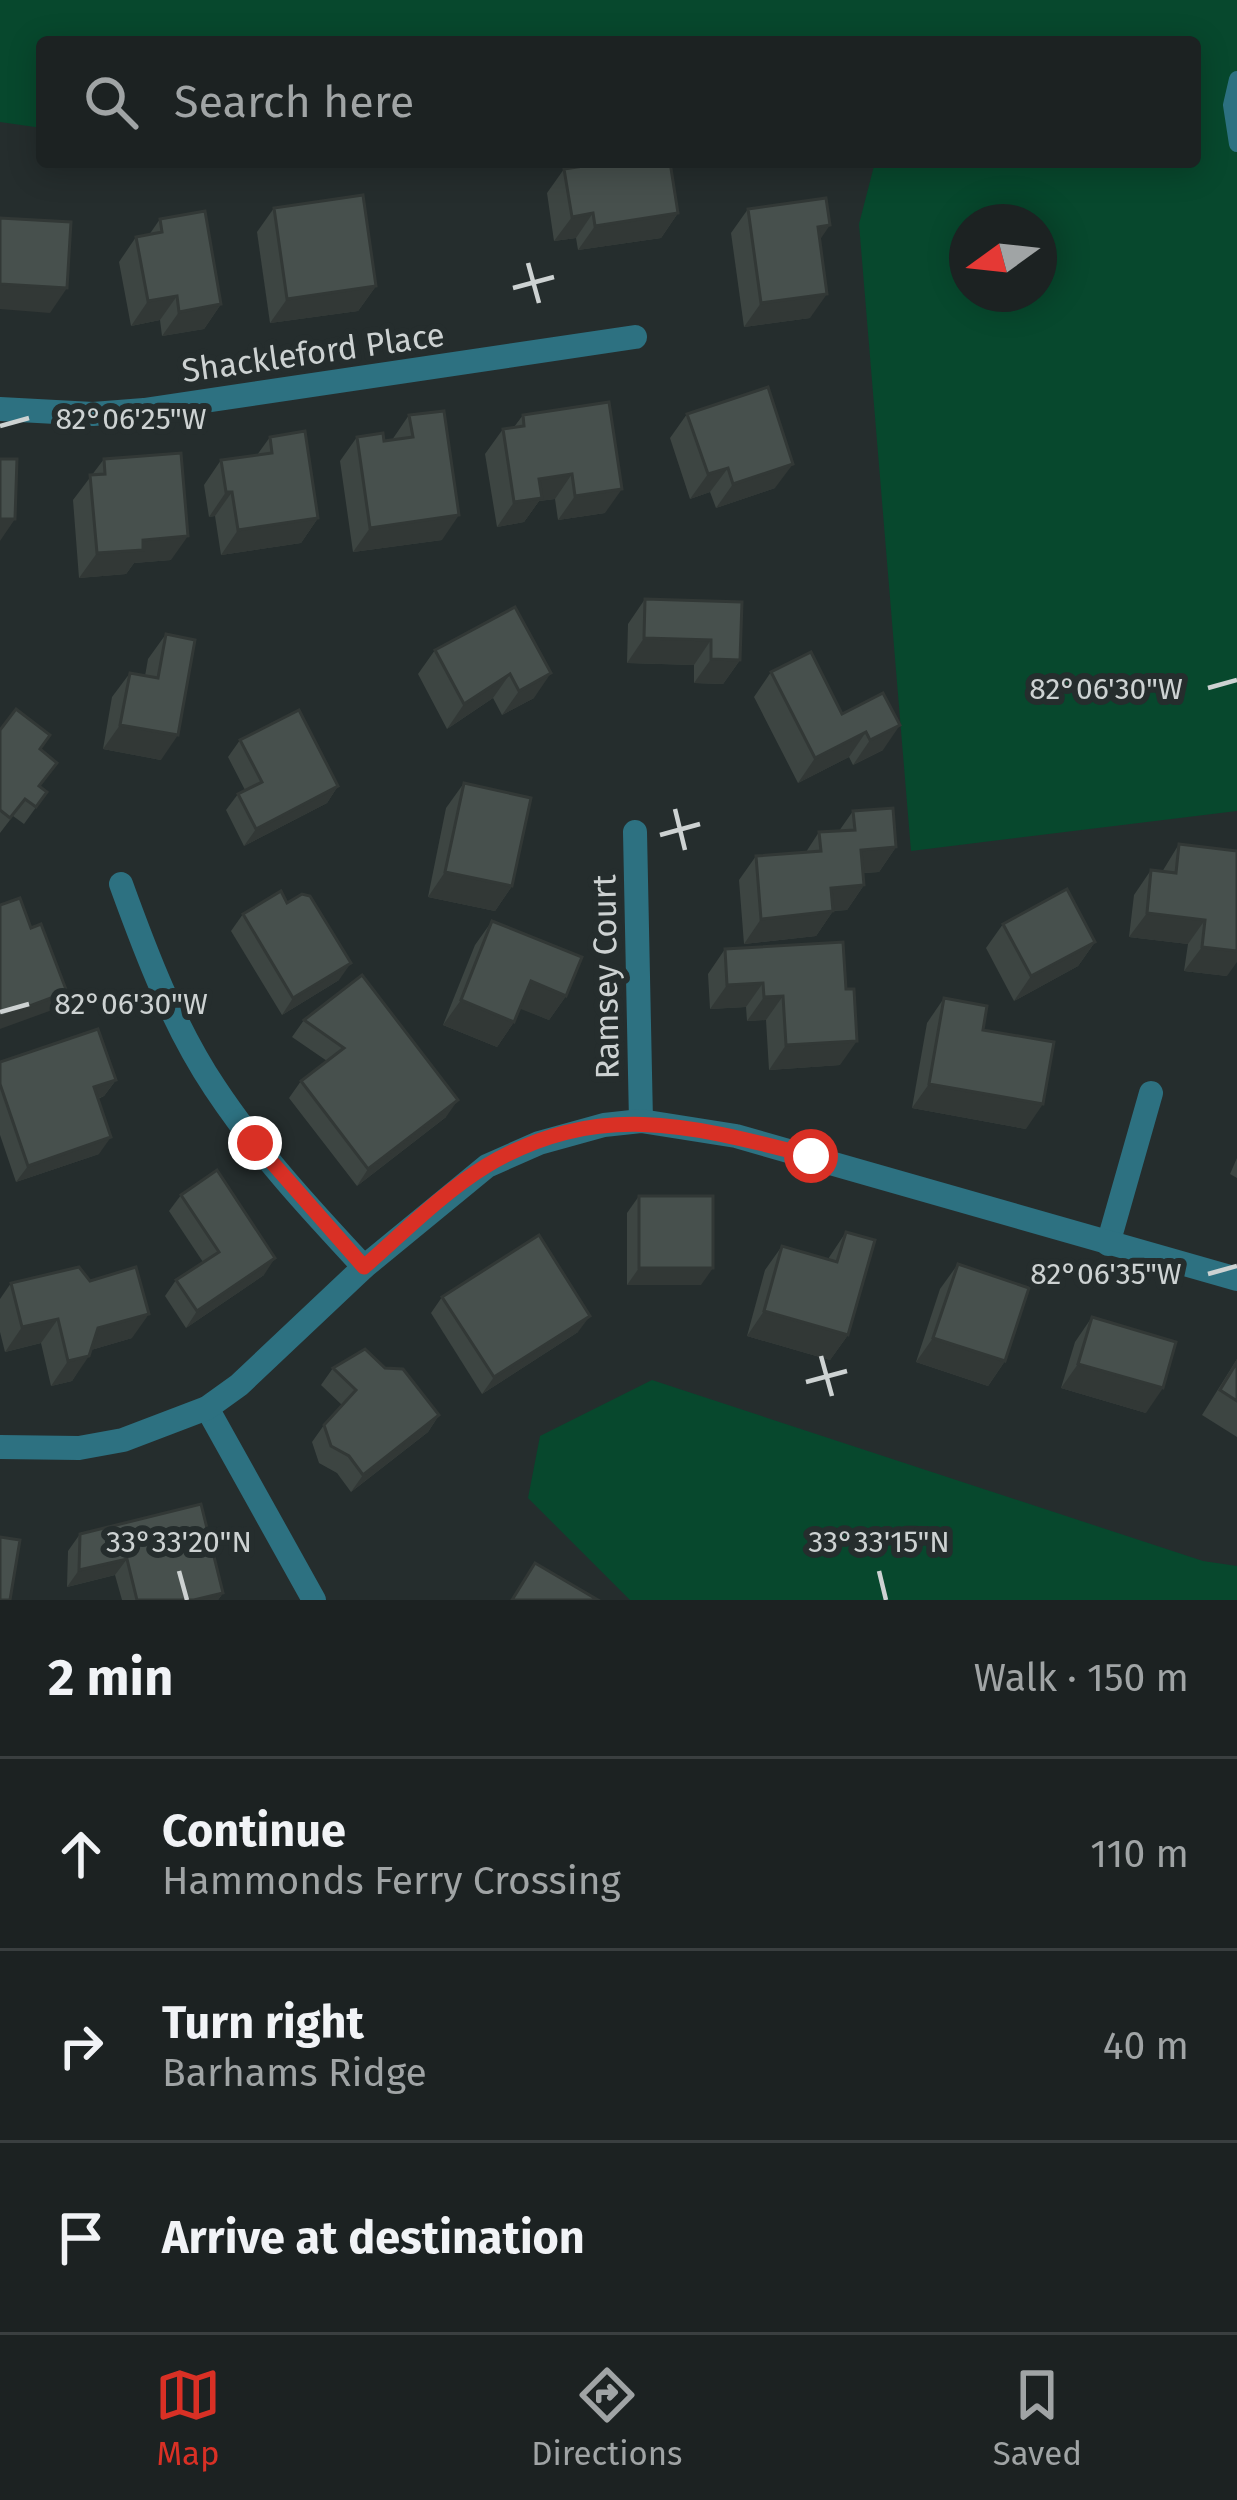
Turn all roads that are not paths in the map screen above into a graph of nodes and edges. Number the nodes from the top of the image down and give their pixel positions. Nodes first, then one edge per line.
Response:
1 (1237, 79) edge
2 (1234, 106) edge
3 (1237, 143) edge
4 (635, 338) dead end
5 (0, 410) edge
6 (635, 832) dead end
7 (121, 884) dead end
8 (1150, 1094) dead end
9 (641, 1121) junction
10 (1108, 1244) junction
11 (364, 1267) junction
12 (1237, 1279) edge
13 (206, 1408) junction
14 (0, 1448) edge
15 (314, 1600) edge

1 - 2 lane
2 - 3 lane
4 - 5 street, Shackleford Place
6 - 9 street, Ramsey Court
7 - 11 street
8 - 10 street
9 - 10 street
9 - 11 street
10 - 12 street
11 - 13 street
13 - 14 street
13 - 15 street

